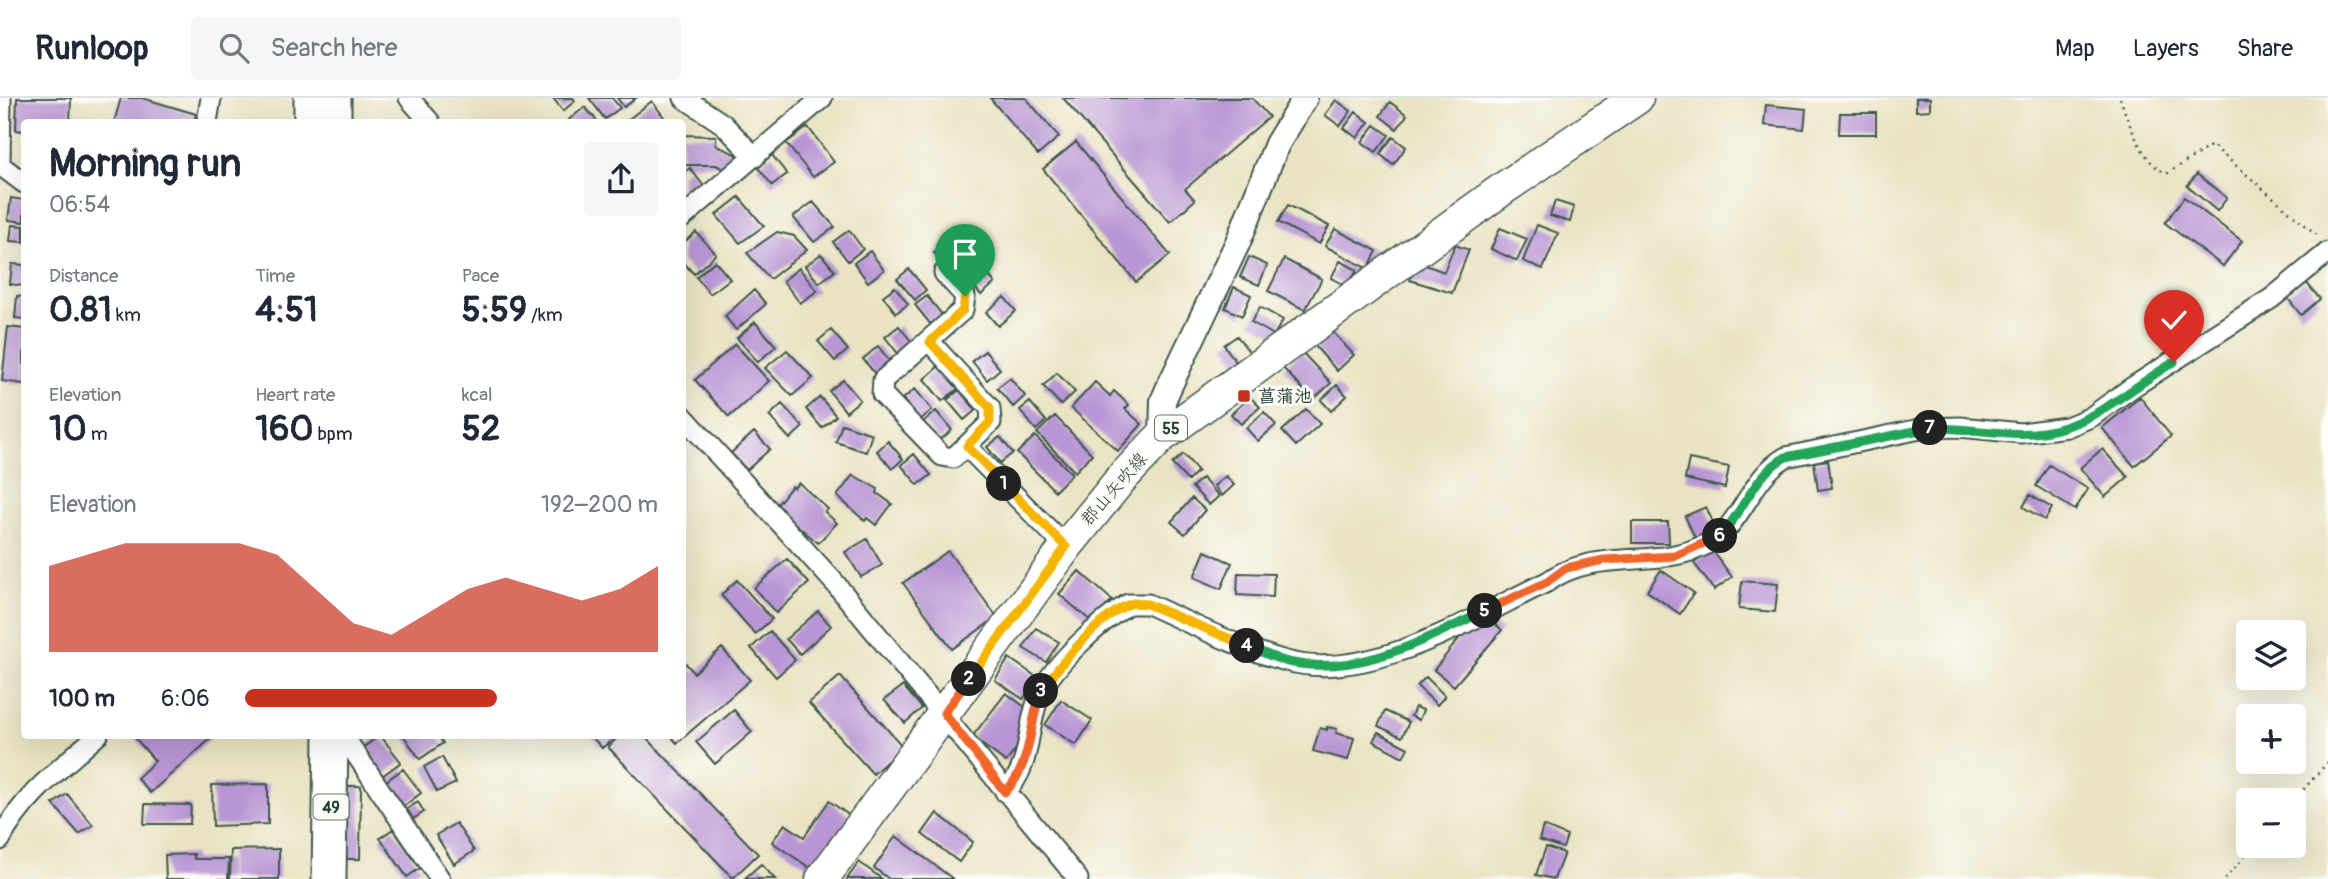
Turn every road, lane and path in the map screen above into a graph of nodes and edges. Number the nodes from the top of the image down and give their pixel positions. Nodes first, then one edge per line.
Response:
1 (1, 98) edge
2 (211, 98) edge
3 (311, 98) edge
4 (334, 98) edge
5 (409, 98) edge
6 (684, 98) edge
7 (822, 98) edge
8 (1305, 98) edge
9 (1637, 98) edge
10 (2120, 98) edge
11 (208, 119) edge
12 (311, 119) edge
13 (334, 119) edge
14 (427, 119) edge
15 (755, 158) junction
16 (0, 165) edge
17 (21, 181) edge
18 (686, 215) edge
19 (2328, 245) edge
20 (2328, 252) edge
21 (944, 273) dead end
22 (930, 342) junction
23 (686, 419) edge
24 (1161, 436) junction
25 (967, 446) junction
26 (1066, 547) junction
27 (944, 713) junction
28 (94, 739) edge
29 (309, 739) edge
30 (331, 739) edge
31 (346, 739) edge
32 (2328, 762) edge
33 (2305, 788) edge
34 (1005, 792) junction
35 (0, 840) edge
36 (2244, 858) edge
37 (307, 879) edge
38 (330, 879) edge
39 (440, 879) edge
40 (822, 879) edge
41 (1078, 879) edge
42 (2225, 879) edge

1 - 16 street
2 - 11 street
3 - 12 highway
4 - 13 highway
5 - 14 street
6 - 15 street
7 - 15 street
8 - 24 street
9 - 24 main road, 郡山矢吹線 / 55
10 - 19 path
15 - 18 street
16 - 17 street
20 - 34 street
21 - 22 street
22 - 25 street
22 - 25 street
23 - 27 street
24 - 26 main road, 郡山矢吹線 / 55
25 - 26 street
26 - 27 main road, 郡山矢吹線 / 55
27 - 34 street
27 - 40 main road, 郡山矢吹線 / 55
28 - 35 street
29 - 37 highway, 49
30 - 38 highway, 49
31 - 39 street
32 - 33 path
34 - 41 street
36 - 42 path

